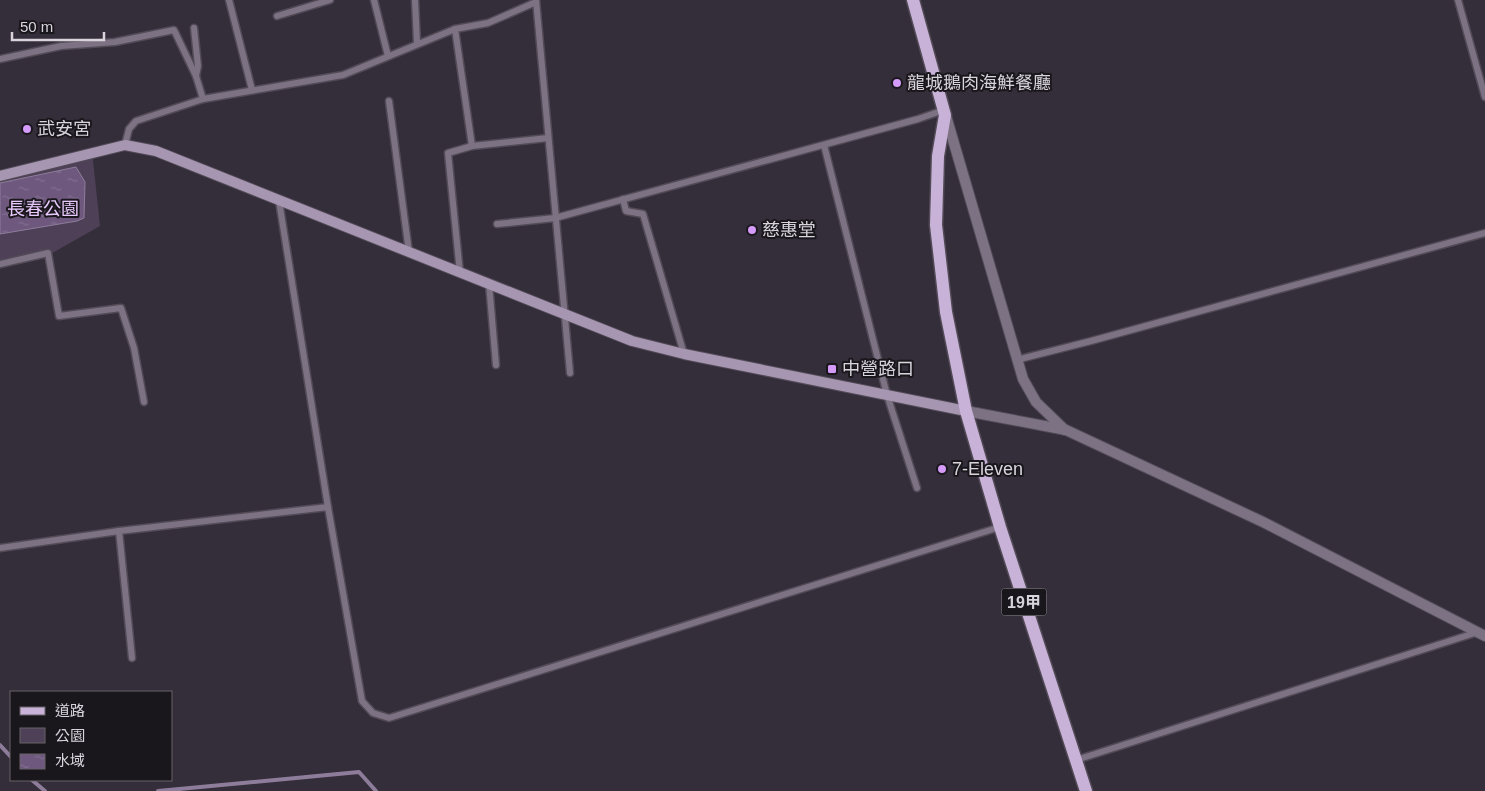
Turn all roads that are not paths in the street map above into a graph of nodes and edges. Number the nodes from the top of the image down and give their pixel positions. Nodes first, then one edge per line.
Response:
1 (229, 0) edge
2 (303, 0) edge
3 (330, 0) edge
4 (374, 0) edge
5 (414, 0) edge
6 (913, 0) edge
7 (1458, 0) edge
8 (536, 1) edge
9 (305, 8) junction
10 (277, 16) dead end
11 (194, 28) dead end
12 (455, 28) junction
13 (417, 44) junction
14 (388, 56) junction
15 (0, 59) edge
16 (196, 76) junction
17 (252, 90) junction
18 (1485, 97) edge
19 (203, 99) junction
20 (389, 101) dead end
21 (944, 113) junction
22 (548, 138) junction
23 (125, 145) junction
24 (824, 145) junction
25 (472, 146) junction
26 (0, 176) edge
27 (622, 200) junction
28 (279, 201) junction
29 (555, 218) junction
30 (497, 224) dead end
31 (1485, 233) edge
32 (408, 252) junction
33 (0, 264) edge
34 (460, 273) junction
35 (490, 284) junction
36 (564, 314) junction
37 (684, 354) junction
38 (1016, 360) junction
39 (496, 364) dead end
40 (570, 372) dead end
41 (887, 396) junction
42 (144, 402) dead end
43 (966, 411) junction
44 (1066, 430) junction
45 (917, 488) dead end
46 (328, 506) junction
47 (1000, 526) junction
48 (119, 531) junction
49 (0, 548) edge
50 (1482, 634) edge
51 (132, 658) dead end
52 (1076, 760) junction
53 (1086, 791) edge

1 - 17 lane
2 - 9 lane
3 - 9 lane
4 - 14 lane
5 - 13 lane
6 - 21 main road, 19甲
7 - 18 lane
8 - 12 lane
8 - 22 lane
9 - 10 lane
11 - 16 lane
12 - 13 lane
12 - 25 lane
13 - 14 lane
14 - 17 lane
15 - 16 lane
16 - 19 lane
17 - 19 lane
19 - 23 lane
20 - 32 lane
21 - 24 lane
21 - 38 street
21 - 43 main road, 19甲
22 - 25 lane
22 - 29 lane
23 - 26 street
23 - 28 street
24 - 27 lane
24 - 41 lane
25 - 34 lane
27 - 29 lane
27 - 37 lane
28 - 32 street
28 - 46 lane
29 - 30 lane
29 - 36 lane
31 - 38 lane
32 - 34 street
33 - 42 lane
34 - 35 street
35 - 36 street
35 - 39 lane
36 - 37 street
36 - 40 lane
37 - 41 street
38 - 44 street
41 - 43 street
41 - 45 lane
43 - 44 street
43 - 47 main road, 19甲
44 - 50 street
46 - 47 lane
46 - 48 lane
47 - 52 main road, 19甲
48 - 49 lane
48 - 51 lane
50 - 52 lane
52 - 53 main road, 19甲

